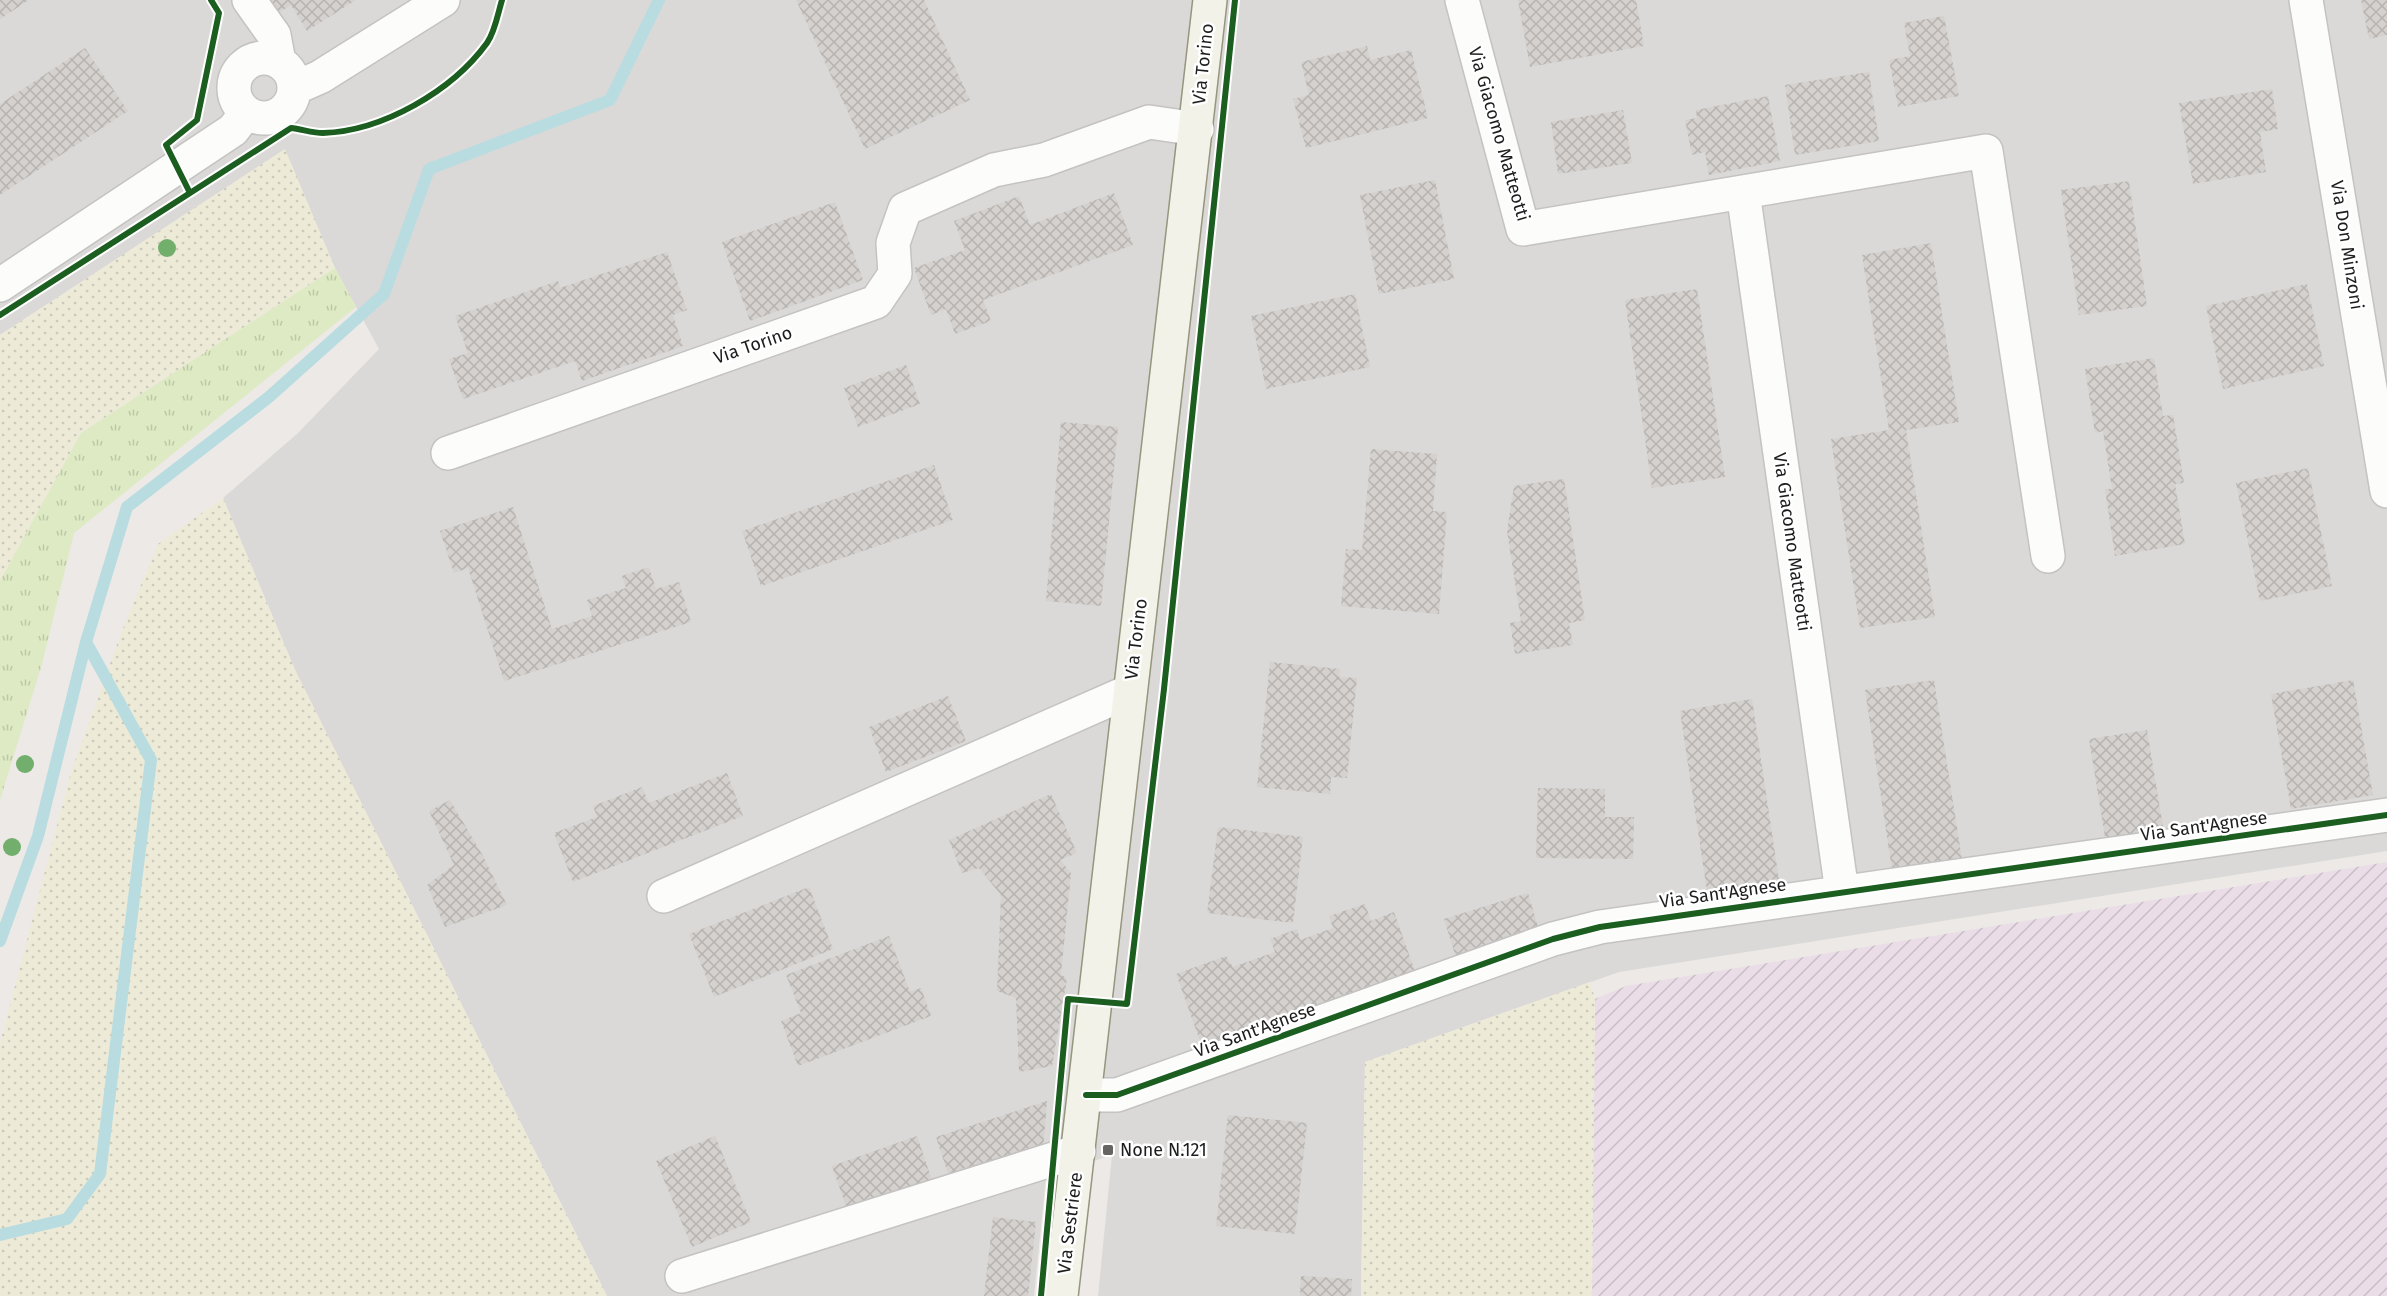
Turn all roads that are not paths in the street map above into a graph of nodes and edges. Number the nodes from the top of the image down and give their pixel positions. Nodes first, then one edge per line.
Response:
1 (238, 0) edge
2 (249, 0) edge
3 (443, 0) edge
4 (1210, 0) edge
5 (1462, 0) edge
6 (2306, 0) edge
7 (242, 67) junction
8 (287, 75) junction
9 (246, 113) junction
10 (1197, 129) junction
11 (1743, 192) junction
12 (0, 285) edge
13 (448, 453) dead end
14 (2387, 491) edge
15 (2048, 556) dead end
16 (1130, 691) junction
17 (2387, 815) edge
18 (1842, 892) junction
19 (664, 896) dead end
20 (1086, 1095) junction
21 (1080, 1150) junction
22 (682, 1276) dead end
23 (1061, 1296) edge

1 - 7 street
2 - 8 street
3 - 8 street
4 - 10 main road, Via Torino
5 - 11 street, Via Giacomo Matteotti
6 - 14 street, Via Don Minzoni
7 - 8 street
7 - 9 street
8 - 9 street
9 - 12 street
10 - 13 street, Via Torino
10 - 16 main road, Via Torino
11 - 15 street, Via Giacomo Matteotti
11 - 18 street, Via Giacomo Matteotti
16 - 19 street
16 - 20 main road, Via Torino
17 - 18 street, Via Sant'Agnese
18 - 20 street, Via Sant'Agnese
20 - 21 main road, Via Torino
21 - 22 street
21 - 23 main road, Via Sestriere

